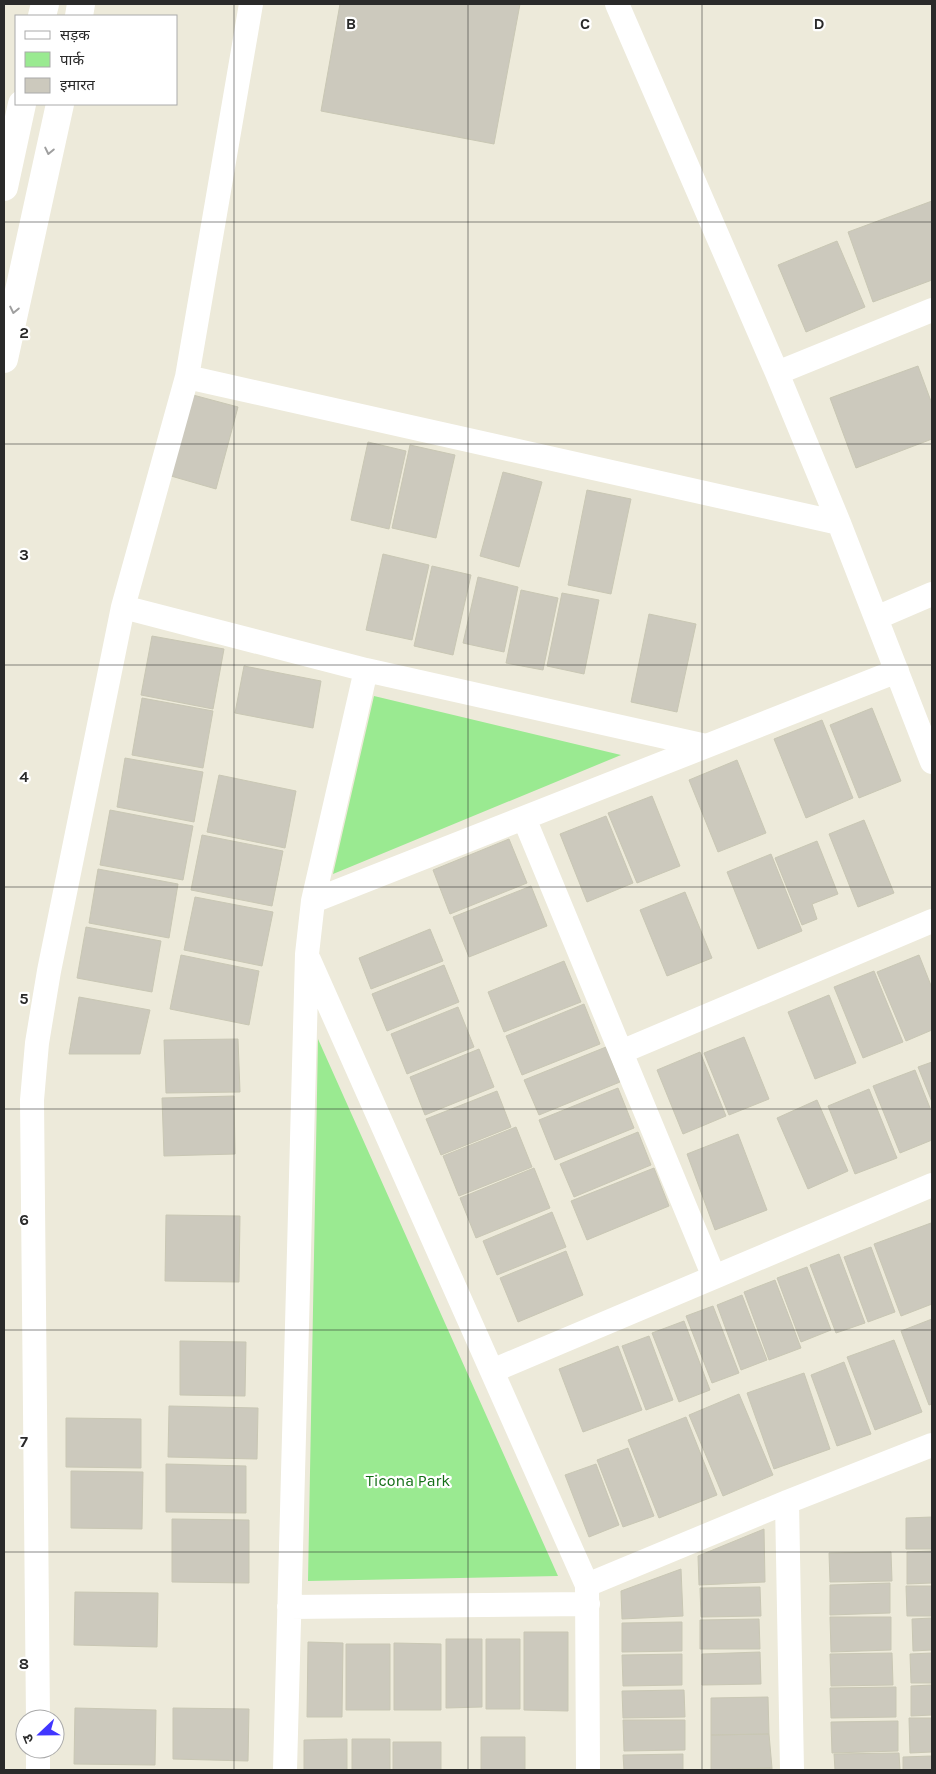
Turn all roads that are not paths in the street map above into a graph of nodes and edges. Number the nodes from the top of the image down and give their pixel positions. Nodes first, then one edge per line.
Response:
1 (251, 4) edge
2 (617, 4) edge
3 (22, 105) edge
4 (60, 105) edge
5 (4, 187) edge
6 (932, 310) edge
7 (4, 359) edge
8 (777, 373) junction
9 (187, 377) junction
10 (839, 523) junction
11 (932, 594) edge
12 (123, 608) junction
13 (876, 618) junction
14 (366, 670) junction
15 (897, 671) junction
16 (706, 746) junction
17 (932, 762) edge
18 (524, 818) junction
19 (313, 901) junction
20 (932, 921) edge
21 (307, 954) junction
22 (621, 1052) junction
23 (932, 1185) edge
24 (714, 1277) junction
25 (492, 1371) junction
26 (932, 1445) edge
27 (787, 1502) junction
28 (587, 1595) junction
29 (290, 1607) junction
30 (38, 1709) edge
31 (285, 1770) edge
32 (588, 1770) edge
33 (792, 1770) edge

1 - 9 street
2 - 8 street
3 - 5 street
4 -> 7 street
6 - 8 street
8 - 10 street
9 - 10 street
9 - 12 street
10 - 13 street
11 - 13 street
12 - 14 street
12 - 30 street
13 - 15 street
14 - 16 street
14 - 19 street
15 - 16 street
15 - 17 street
16 - 18 street
18 - 19 street
18 - 22 street
19 - 21 street
20 - 22 street
21 - 25 street
21 - 29 street
22 - 24 street
23 - 24 street
24 - 25 street
25 - 28 street
26 - 27 street
27 - 28 street
27 - 33 street
28 - 29 street
28 - 32 street
29 - 31 street

